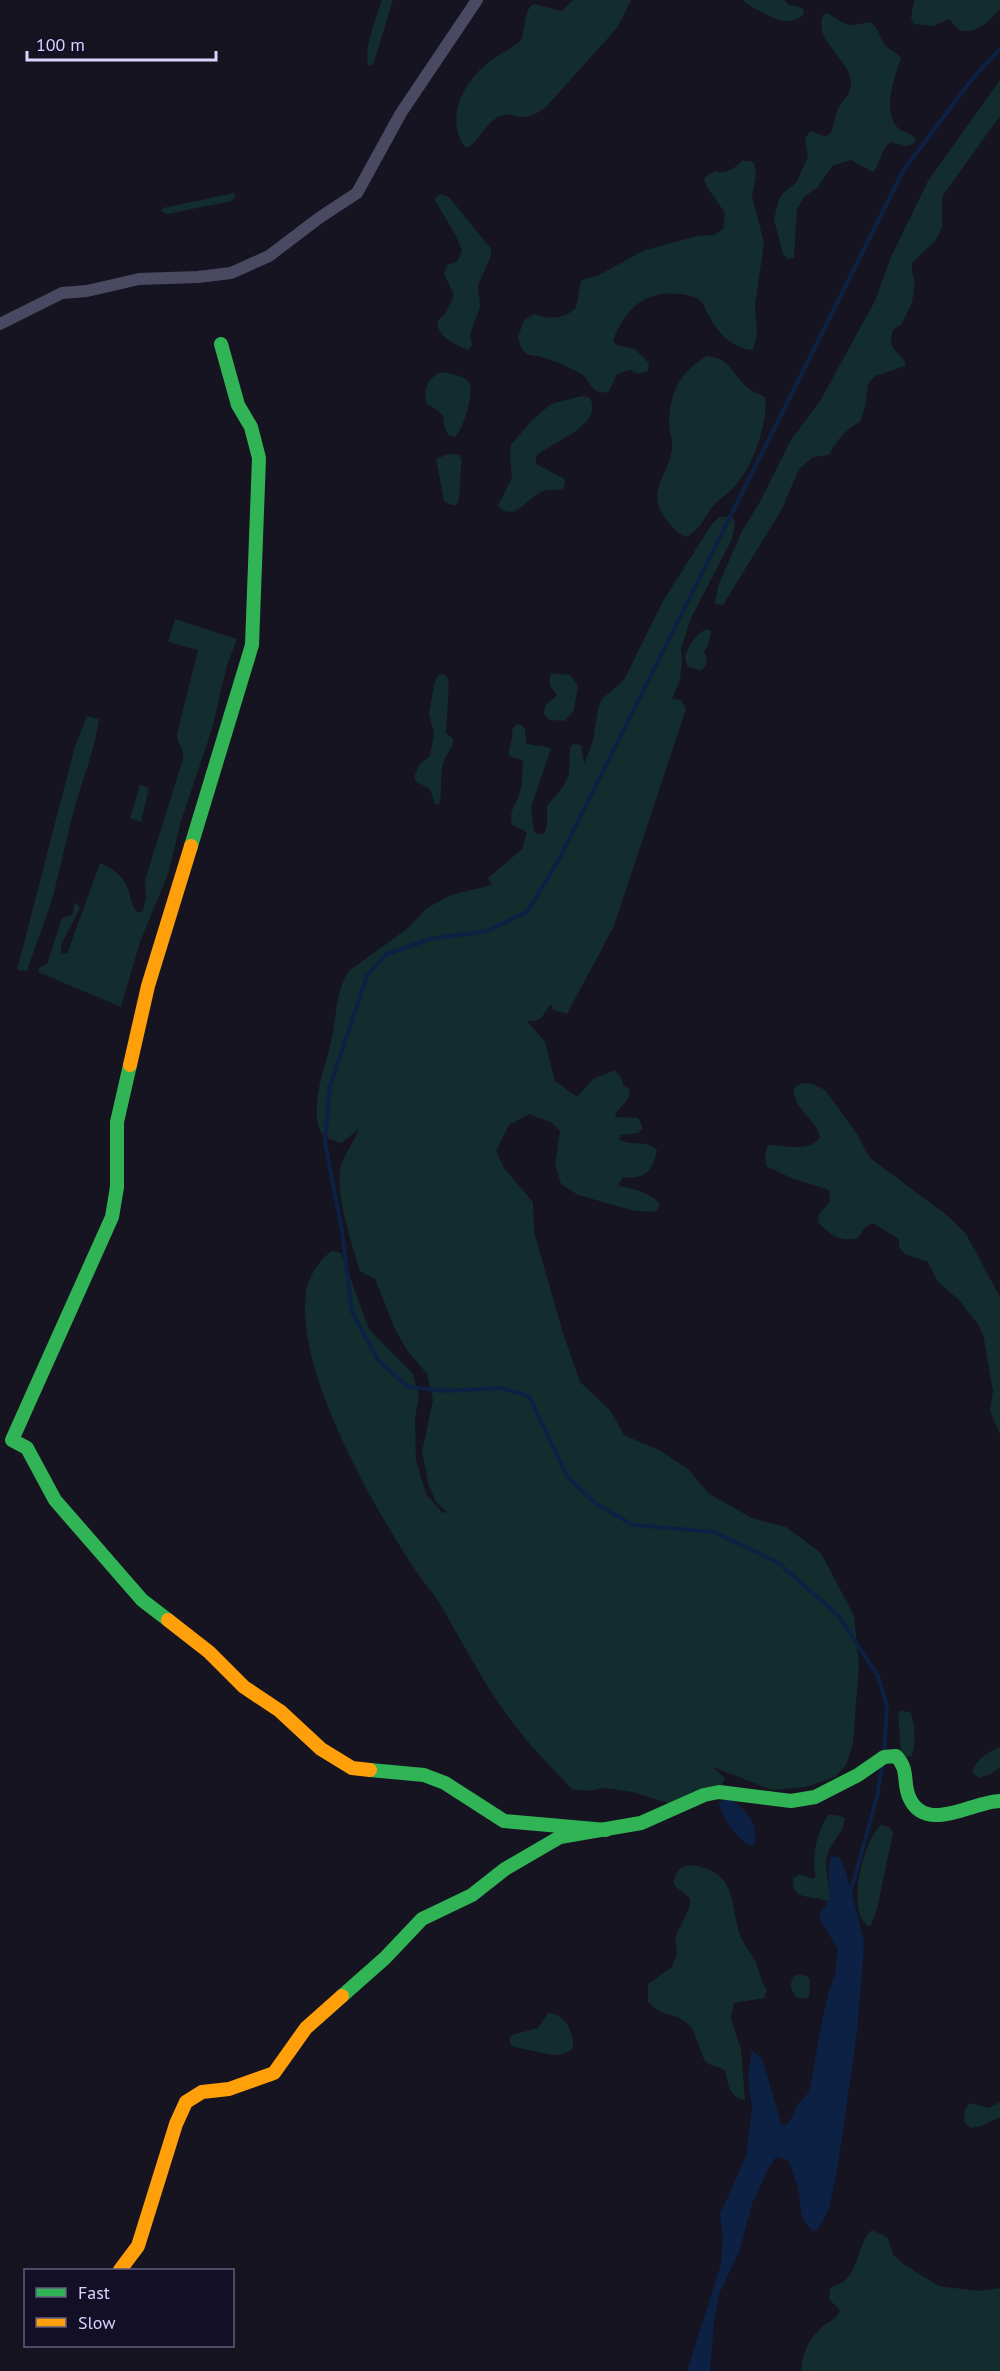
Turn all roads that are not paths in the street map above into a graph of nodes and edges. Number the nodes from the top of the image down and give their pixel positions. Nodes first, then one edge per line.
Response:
1 (477, 0) edge
2 (0, 324) edge
3 (221, 344) dead end
4 (1000, 1801) edge
5 (606, 1830) junction
6 (121, 2269) edge

1 - 2 street
3 - 5 street
4 - 5 street
5 - 6 street

